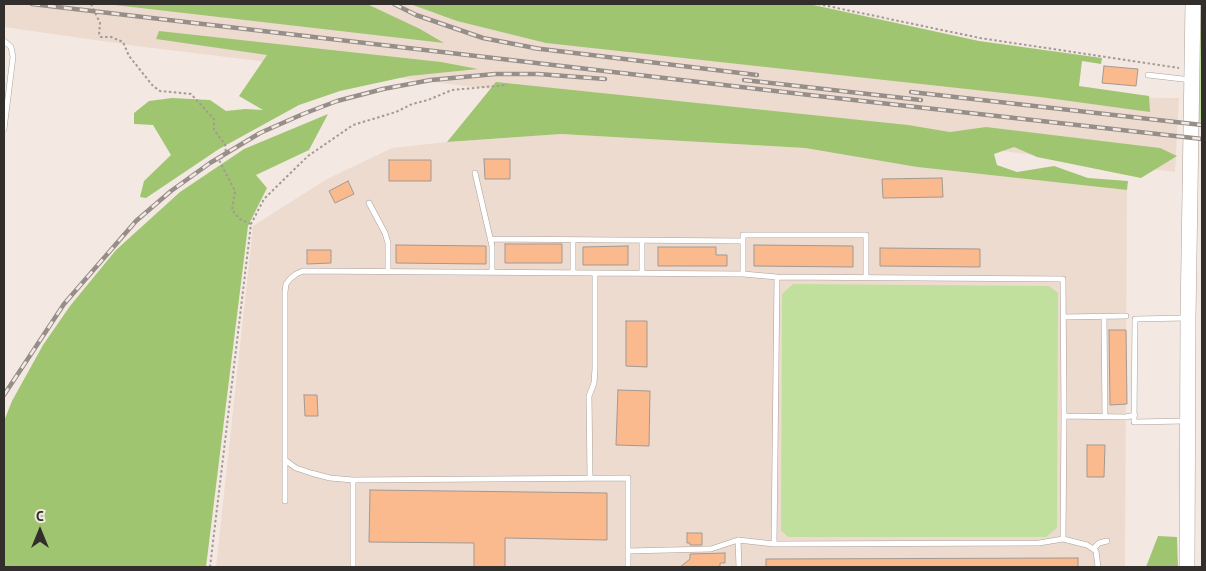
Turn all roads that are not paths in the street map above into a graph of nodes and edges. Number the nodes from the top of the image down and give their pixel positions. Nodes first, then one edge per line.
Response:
1 (1193, 4) edge
2 (4, 41) edge
3 (1148, 75) dead end
4 (1193, 77) junction
5 (4, 130) edge
6 (475, 173) dead end
7 (369, 203) dead end
8 (490, 239) junction
9 (573, 240) junction
10 (642, 240) junction
11 (742, 241) junction
12 (388, 272) junction
13 (492, 272) junction
14 (573, 273) junction
15 (595, 273) junction
16 (642, 274) junction
17 (743, 274) junction
18 (777, 277) junction
19 (866, 278) junction
20 (1126, 316) dead end
21 (1064, 317) junction
22 (1104, 317) junction
23 (1188, 318) junction
24 (1135, 415) junction
25 (1064, 416) junction
26 (1106, 417) junction
27 (1188, 421) junction
28 (285, 460) junction
29 (590, 478) junction
30 (353, 480) junction
31 (285, 501) dead end
32 (1063, 538) junction
33 (738, 540) junction
34 (1107, 541) dead end
35 (774, 544) junction
36 (1093, 549) junction
37 (628, 551) junction
38 (353, 567) edge
39 (628, 567) edge
40 (739, 567) edge
41 (1098, 567) edge
42 (1187, 567) edge

1 - 4 street
2 - 5 lane
3 - 4 lane
4 - 23 street
6 - 8 lane
7 - 12 lane
8 - 9 lane
8 - 13 lane
9 - 10 lane
9 - 14 lane
10 - 11 lane
10 - 16 lane
11 - 17 lane
11 - 19 lane
12 - 13 lane
12 - 28 lane
13 - 14 lane
14 - 15 lane
15 - 16 lane
15 - 29 lane
16 - 17 lane
17 - 18 lane
18 - 19 lane
18 - 35 lane
19 - 21 lane
20 - 22 lane
21 - 22 lane
21 - 25 lane
22 - 26 lane
23 - 24 lane
23 - 27 street
24 - 26 lane
24 - 27 lane
25 - 26 lane
25 - 32 lane
27 - 42 street
28 - 30 lane
28 - 31 lane
29 - 30 lane
29 - 37 lane
30 - 38 lane
32 - 35 lane
32 - 36 lane
33 - 35 lane
33 - 37 lane
33 - 40 lane
34 - 36 lane
36 - 41 lane
37 - 39 lane

